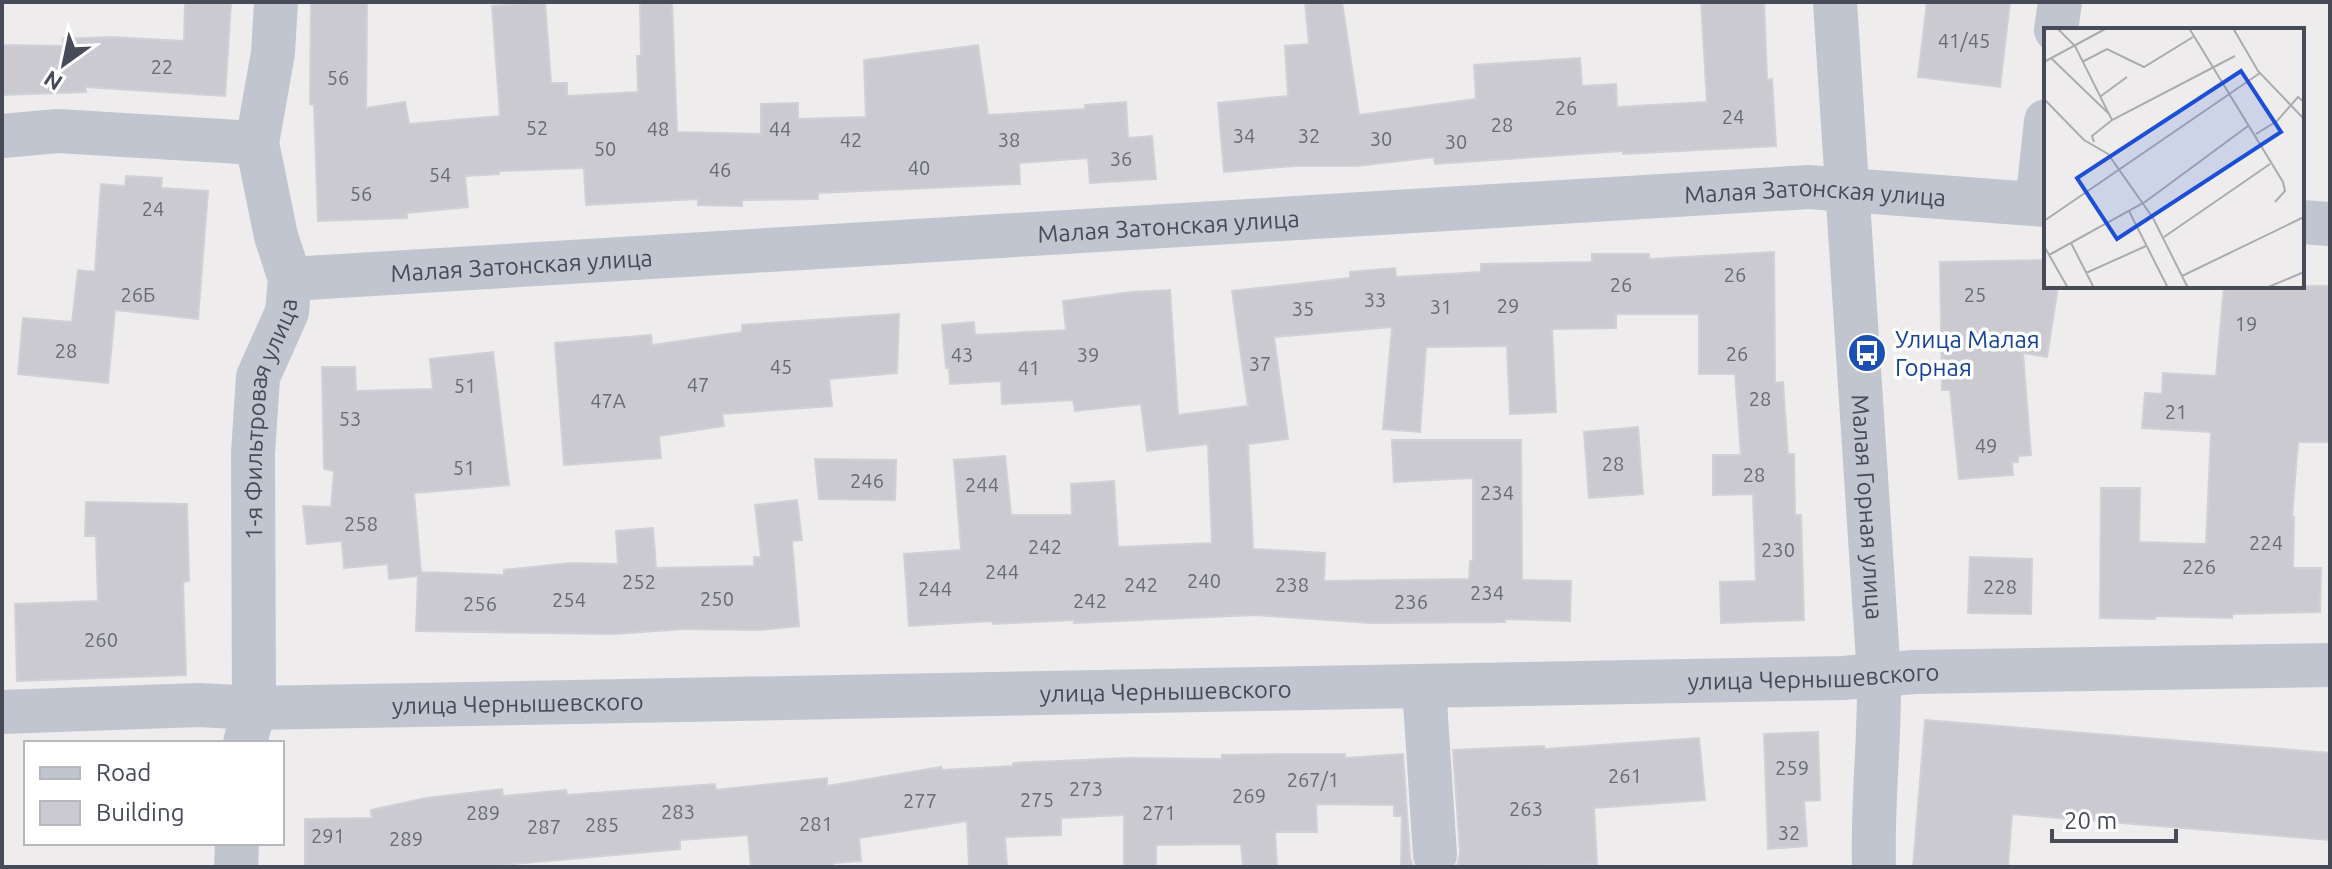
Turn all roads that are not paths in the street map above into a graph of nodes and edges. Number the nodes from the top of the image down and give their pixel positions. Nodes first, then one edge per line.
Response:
1 (276, 2) edge
2 (1835, 2) edge
3 (2060, 2) edge
4 (2056, 28) edge
5 (2, 136) edge
6 (257, 143) junction
7 (2044, 154) edge
8 (1848, 191) junction
9 (2041, 204) edge
10 (2304, 222) edge
11 (2330, 224) edge
12 (290, 279) junction
13 (2330, 665) edge
14 (1879, 676) junction
15 (1424, 686) junction
16 (2, 712) edge
17 (249, 726) edge
18 (237, 845) edge
19 (1435, 855) dead end
20 (236, 867) edge
21 (1874, 867) edge

1 - 6 street, 1-я Фильтровая улица
2 - 8 street, Малая Горная улица
3 - 4 street
5 - 6 street
6 - 12 street, 1-я Фильтровая улица
7 - 9 street
8 - 9 street, Малая Затонская улица
8 - 12 street, Малая Затонская улица
8 - 14 street, Малая Горная улица
10 - 11 street
12 - 17 street, 1-я Фильтровая улица
13 - 14 street, улица Чернышевского
14 - 15 street, улица Чернышевского
14 - 21 street, Малая Горная улица
15 - 17 street, улица Чернышевского
15 - 19 street
16 - 17 street, улица Чернышевского
18 - 20 street

